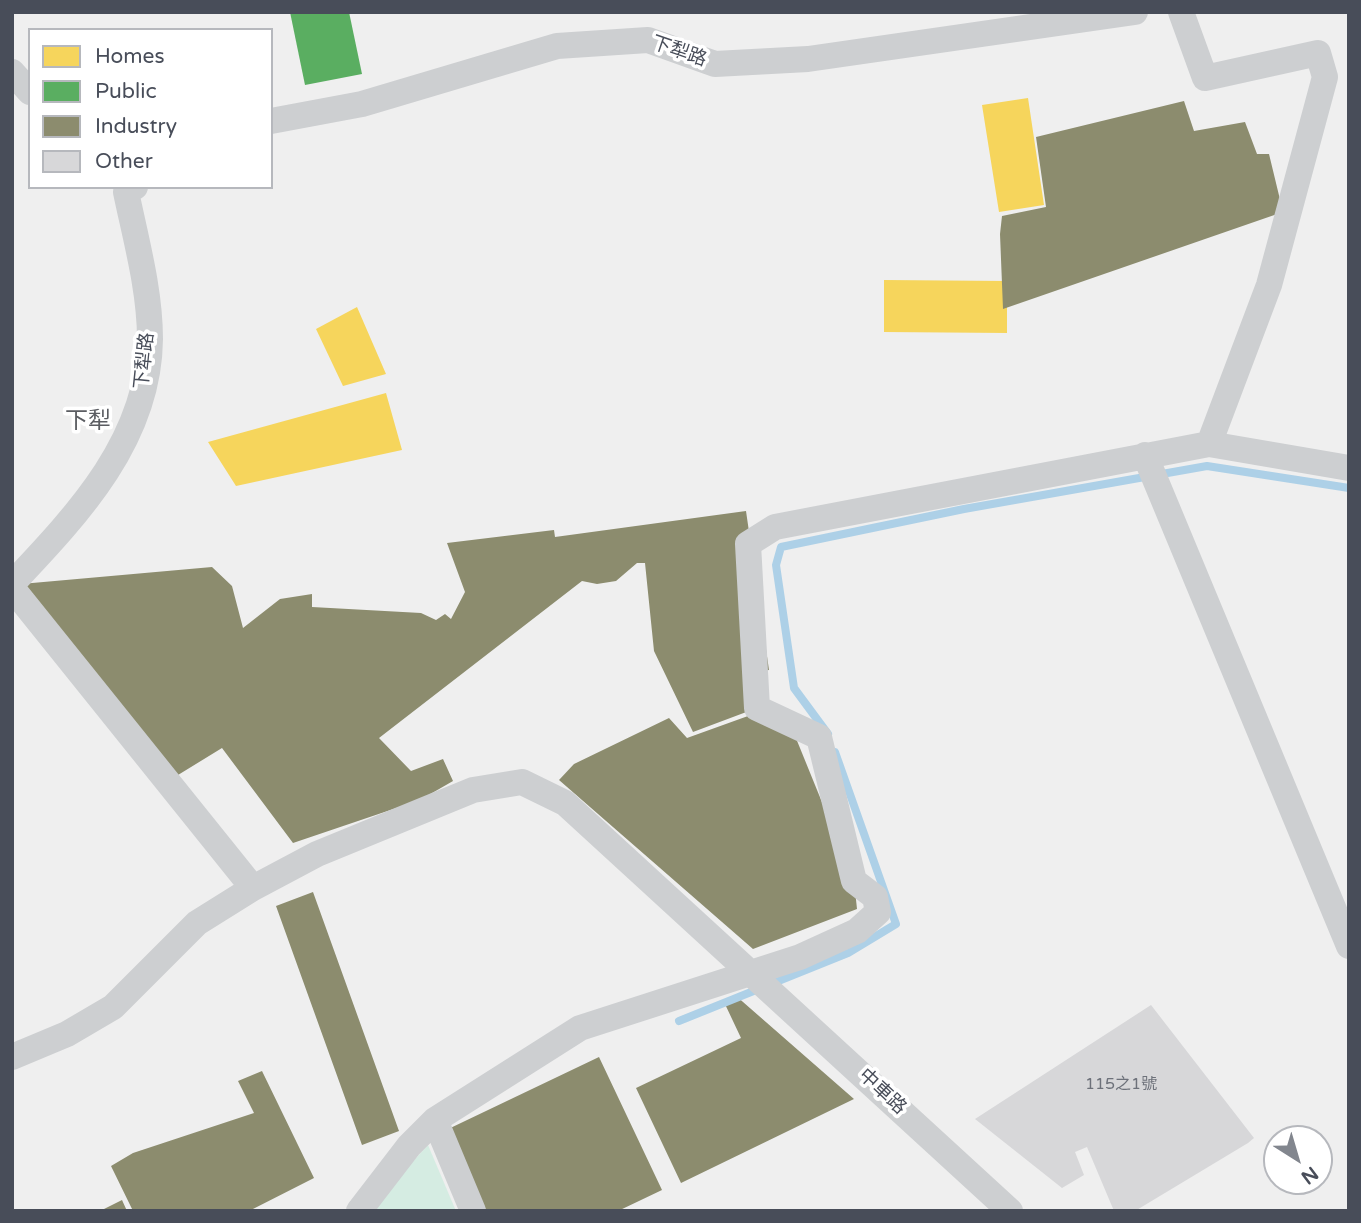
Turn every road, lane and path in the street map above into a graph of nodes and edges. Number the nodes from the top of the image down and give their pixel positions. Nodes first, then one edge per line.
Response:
1 (1135, 12) edge
2 (1181, 12) edge
3 (12, 72) edge
4 (28, 90) edge
5 (273, 121) edge
6 (128, 189) edge
7 (1209, 444) junction
8 (1145, 455) junction
9 (1349, 468) edge
10 (12, 586) edge
11 (253, 888) junction
12 (1349, 946) edge
13 (755, 974) junction
14 (12, 1057) edge
15 (435, 1120) junction
16 (359, 1211) edge
17 (473, 1211) edge
18 (1010, 1211) edge

1 - 5 street, 下犁路
2 - 7 street
3 - 4 street
6 - 10 street, 下犁路
7 - 8 street
7 - 9 street
8 - 12 street
8 - 13 street
10 - 11 street
11 - 13 street, 中車路
11 - 14 street, 中車路
13 - 15 street
13 - 18 street, 中車路
15 - 16 street
15 - 17 street

